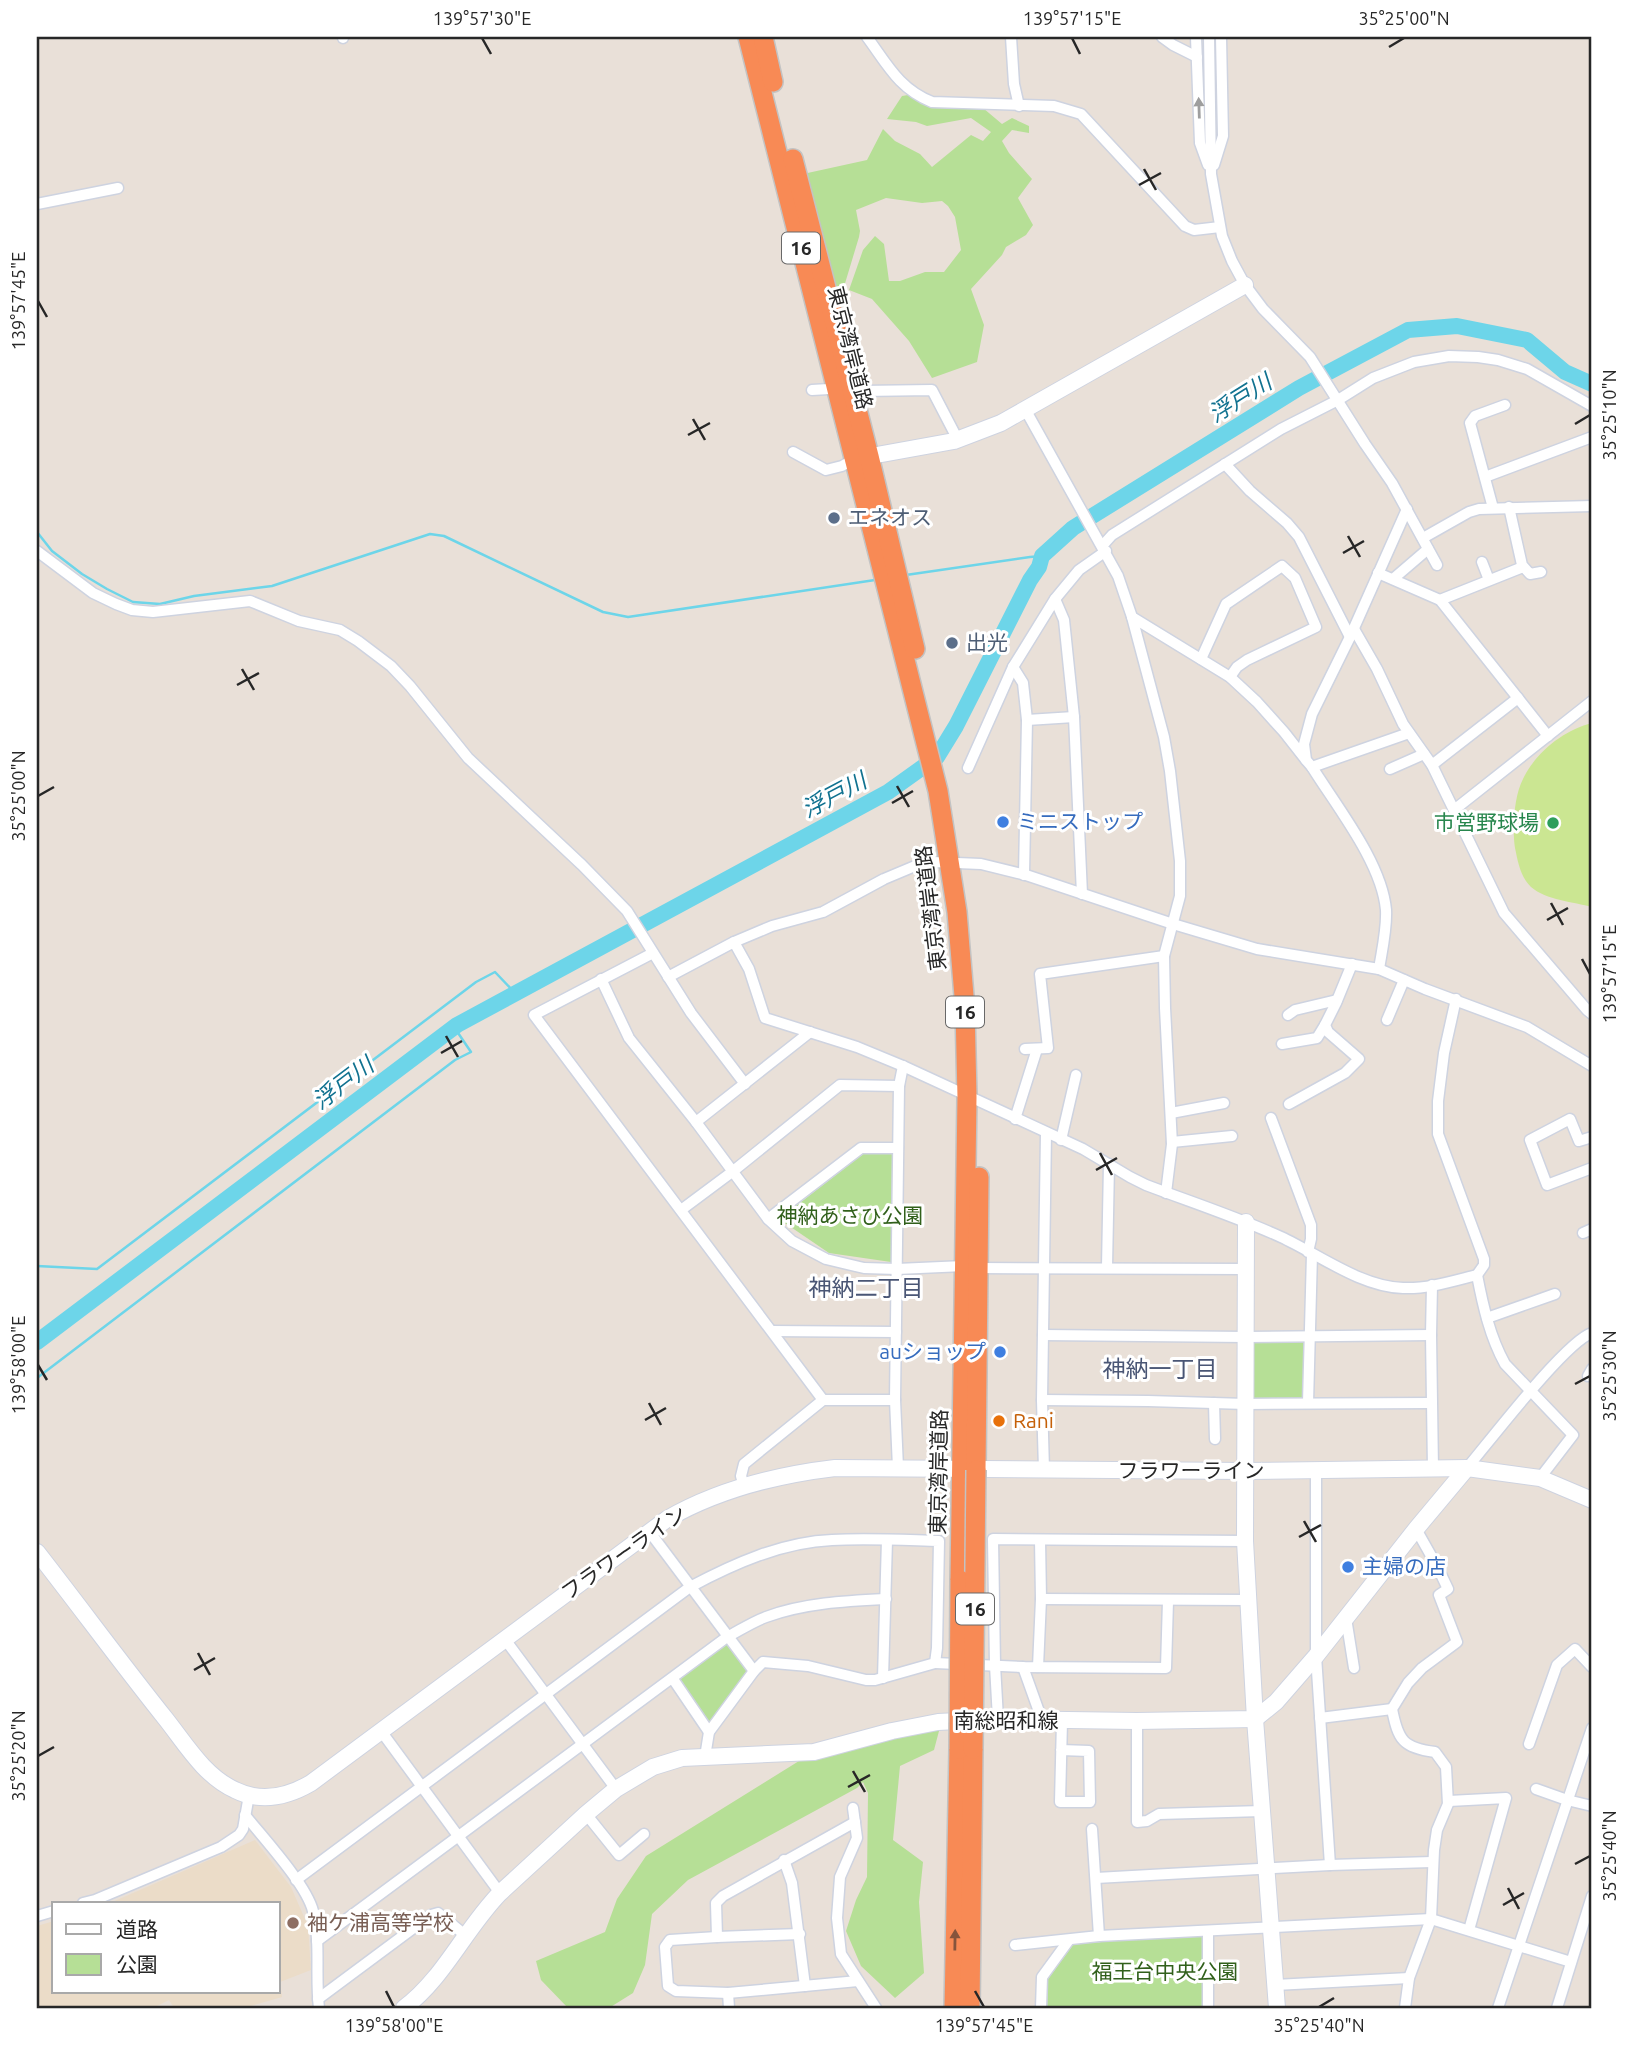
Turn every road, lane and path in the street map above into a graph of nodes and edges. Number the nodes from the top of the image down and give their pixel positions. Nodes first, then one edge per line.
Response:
1 (748, 37) edge
2 (763, 37) edge
3 (867, 37) edge
4 (1011, 37) edge
5 (1162, 37) edge
6 (1196, 37) edge
7 (1209, 37) edge
8 (1222, 37) edge
9 (1197, 57) junction
10 (1019, 106) junction
11 (1211, 174) junction
12 (118, 188) dead end
13 (37, 204) edge
14 (1220, 228) junction
15 (1244, 285) junction
16 (829, 389) dead end
17 (813, 390) dead end
18 (862, 391) dead end
19 (1338, 400) junction
20 (1505, 405) dead end
21 (1592, 406) edge
22 (1025, 409) junction
23 (1592, 437) edge
24 (958, 440) junction
25 (793, 452) dead end
26 (862, 457) junction
27 (1225, 464) junction
28 (1485, 477) junction
29 (1592, 506) edge
30 (1509, 507) junction
31 (1493, 508) junction
32 (1407, 509) junction
33 (1425, 543) junction
34 (1104, 548) junction
35 (37, 551) edge
36 (1482, 562) dead end
37 (1437, 565) dead end
38 (1523, 566) junction
39 (1541, 572) dead end
40 (1378, 573) junction
41 (1393, 579) junction
42 (1489, 580) junction
43 (1055, 599) junction
44 (1440, 600) junction
45 (1132, 617) junction
46 (1352, 633) junction
47 (1201, 659) junction
48 (1013, 667) junction
49 (1230, 677) junction
50 (1518, 698) junction
51 (1592, 701) edge
52 (1074, 717) junction
53 (1027, 720) junction
54 (1409, 733) junction
55 (1548, 736) junction
56 (1424, 754) junction
57 (1309, 764) junction
58 (1432, 765) junction
59 (968, 768) dead end
60 (1390, 769) dead end
61 (1454, 810) junction
62 (956, 862) junction
63 (1024, 875) junction
64 (1082, 894) junction
65 (1173, 924) junction
66 (734, 942) junction
67 (651, 950) junction
68 (1164, 956) junction
69 (1352, 964) junction
70 (1379, 969) junction
71 (668, 977) junction
72 (601, 979) junction
73 (1404, 980) junction
74 (1456, 999) junction
75 (1338, 1000) junction
76 (1592, 1014) edge
77 (1288, 1015) dead end
78 (1387, 1020) dead end
79 (1325, 1025) junction
80 (810, 1032) junction
81 (1282, 1044) dead end
82 (903, 1066) junction
83 (1592, 1066) edge
84 (1076, 1075) dead end
85 (746, 1084) junction
86 (898, 1086) junction
87 (974, 1100) junction
88 (1223, 1103) dead end
89 (1289, 1104) dead end
90 (1171, 1113) junction
91 (1271, 1118) dead end
92 (1015, 1119) junction
93 (696, 1122) junction
94 (1046, 1133) junction
95 (1232, 1136) dead end
96 (1592, 1137) edge
97 (1061, 1140) junction
98 (1172, 1142) junction
99 (898, 1148) junction
100 (1110, 1164) junction
101 (1592, 1168) edge
102 (732, 1172) junction
103 (1166, 1193) junction
104 (681, 1210) junction
105 (768, 1219) junction
106 (1246, 1222) junction
107 (1310, 1253) junction
108 (971, 1267) junction
109 (1044, 1267) junction
110 (1107, 1267) junction
111 (897, 1269) junction
112 (1246, 1269) junction
113 (1477, 1275) junction
114 (1432, 1285) junction
115 (1555, 1294) dead end
116 (1488, 1318) junction
117 (772, 1332) junction
118 (896, 1332) junction
119 (1592, 1333) edge
120 (1043, 1335) junction
121 (1431, 1335) junction
122 (1311, 1336) junction
123 (1246, 1337) junction
124 (1532, 1391) junction
125 (823, 1400) junction
126 (895, 1400) junction
127 (1042, 1400) junction
128 (1308, 1402) junction
129 (1214, 1403) junction
130 (1432, 1403) junction
131 (1246, 1404) junction
132 (1215, 1439) dead end
133 (898, 1468) junction
134 (1467, 1468) junction
135 (1433, 1469) junction
136 (969, 1470) junction
137 (1044, 1470) junction
138 (1245, 1471) junction
139 (1315, 1471) junction
140 (1540, 1478) junction
141 (744, 1486) junction
142 (1592, 1500) edge
143 (1416, 1529) junction
144 (649, 1531) junction
145 (887, 1540) junction
146 (1040, 1540) junction
147 (1245, 1541) junction
148 (37, 1552) edge
149 (690, 1587) junction
150 (886, 1599) junction
151 (1041, 1599) junction
152 (1248, 1600) junction
153 (1168, 1601) junction
154 (1346, 1618) junction
155 (727, 1637) junction
156 (504, 1638) junction
157 (1316, 1656) junction
158 (934, 1663) junction
159 (995, 1665) junction
160 (1023, 1667) junction
161 (1038, 1667) junction
162 (1592, 1667) edge
163 (1354, 1668) dead end
164 (754, 1671) junction
165 (883, 1678) junction
166 (673, 1679) junction
167 (546, 1694) junction
168 (1392, 1709) junction
169 (1255, 1718) junction
170 (1320, 1718) junction
171 (998, 1719) junction
172 (1042, 1720) junction
173 (1062, 1721) junction
174 (1136, 1721) junction
175 (1592, 1728) edge
176 (381, 1731) junction
177 (709, 1732) junction
178 (583, 1744) junction
179 (1529, 1744) dead end
180 (966, 1749) junction
181 (1061, 1750) junction
182 (705, 1757) junction
183 (422, 1787) junction
184 (616, 1789) junction
185 (1536, 1789) dead end
186 (249, 1795) junction
187 (1567, 1800) junction
188 (1449, 1801) junction
189 (1592, 1806) edge
190 (853, 1808) dead end
191 (1262, 1811) junction
192 (586, 1814) junction
193 (245, 1815) junction
194 (855, 1822) junction
195 (1092, 1829) dead end
196 (644, 1834) dead end
197 (458, 1837) junction
198 (784, 1860) junction
199 (1432, 1862) junction
200 (1330, 1865) junction
201 (1266, 1869) junction
202 (1096, 1878) junction
203 (296, 1880) junction
204 (500, 1893) junction
205 (87, 1902) edge
206 (1591, 1904) edge
207 (1432, 1919) junction
208 (1271, 1928) junction
209 (1468, 1930) junction
210 (1208, 1931) junction
211 (800, 1934) junction
212 (465, 1935) junction
213 (1099, 1936) junction
214 (717, 1937) junction
215 (1069, 1940) junction
216 (317, 1941) junction
217 (1015, 1945) dead end
218 (1518, 1946) junction
219 (1571, 1962) junction
220 (1409, 1978) junction
221 (858, 1981) junction
222 (1275, 1985) junction
223 (805, 1986) junction
224 (728, 1993) junction
225 (318, 2004) edge
226 (404, 2008) edge
227 (729, 2008) edge
228 (876, 2008) edge
229 (954, 2008) edge
230 (970, 2008) edge
231 (1041, 2008) edge
232 (1208, 2008) edge
233 (1277, 2008) edge
234 (1405, 2008) edge
235 (1499, 2008) edge
236 (1557, 2008) edge

1 - 26 highway, 東京湾岸道路 / 16
2 - 26 highway, 東京湾岸道路 / 16
3 - 10 street
4 - 10 street
5 - 9 street
6 - 9 street
7 - 11 street
8 - 11 street
11 -> 9 street
10 - 14 street
11 - 14 street
12 - 13 street
14 - 15 street
15 - 19 street
15 - 22 street
16 - 17 street
18 - 24 street
19 - 21 street
19 - 27 street
19 - 32 street
20 - 28 street
22 - 24 street
22 - 34 street
23 - 28 street
24 - 26 street
25 - 26 street
26 - 62 highway, 東京湾岸道路 / 16
27 - 34 street
27 - 46 street
28 - 31 street
29 - 30 street
30 - 31 street
30 - 38 street
31 - 33 street
32 - 33 street
32 - 40 street
33 - 37 street
33 - 41 street
34 - 43 street
34 - 45 street
35 - 67 street
36 - 42 street
38 - 39 street
38 - 42 street
40 - 41 street
40 - 46 street
41 - 44 street
42 - 44 street
43 - 48 street
43 - 52 street
44 - 50 street
45 - 47 street
45 - 65 street
46 - 54 street
46 - 57 street
47 - 49 street
47 - 49 street
48 - 53 street
48 - 59 street
49 - 57 street
50 - 55 street
50 - 58 street
51 - 55 street
52 - 53 street
52 - 64 street
53 - 63 street
54 - 56 street
54 - 57 street
55 - 61 street
56 - 58 street
56 - 60 street
57 - 70 street
58 - 61 street
61 - 76 street
62 - 63 street
62 - 66 street
62 - 87 highway, 東京湾岸道路 / 16
63 - 64 street
64 - 65 street
65 - 68 street
65 - 69 street
66 - 71 street
66 - 80 street
67 - 71 street
67 - 72 street
68 - 90 street
68 - 92 street
69 - 70 street
69 - 75 street
70 - 73 street
71 - 85 street
72 - 93 street
72 - 104 street
73 - 74 street
73 - 78 street
74 - 83 street
74 - 113 street
75 - 77 street
75 - 79 street
79 - 81 street
79 - 89 street
80 - 82 street
80 - 85 street
82 - 86 street
82 - 87 street
84 - 97 street
85 - 93 street
86 - 99 street
86 - 102 street
87 - 92 street
87 - 108 highway, 東京湾岸道路 / 16
88 - 90 street
90 - 98 street
91 - 107 street
92 - 94 street
93 - 102 street
94 - 97 street
94 - 109 street
95 - 98 street
96 - 101 street
97 - 100 street
98 - 103 street
99 - 105 street
99 - 111 street
100 - 103 street
100 - 110 street
102 - 104 street
102 - 105 street
103 - 106 street
104 - 117 street
105 - 111 street
106 - 107 street
106 - 112 street
107 - 114 street
107 - 122 street
108 - 109 street
108 - 111 street
108 - 136 highway, 東京湾岸道路 / 16
109 - 110 street
109 - 120 street
110 - 112 street
111 - 118 street
112 - 123 street
113 - 114 street
113 - 116 street
114 - 121 street
115 - 116 street
116 - 124 street
117 - 118 street
117 - 125 street
118 - 126 street
119 - 124 street
120 - 123 street
120 - 127 street
121 - 122 street
121 - 130 street
122 - 123 street
122 - 128 street
123 - 131 street
124 - 134 street
124 - 140 street
125 - 126 street
125 - 141 street
126 - 133 street
127 - 129 street
127 - 137 street
128 - 130 street
128 - 131 street
129 - 131 street
129 - 132 street
130 - 135 street
131 - 138 street
133 - 136 street, フラワーライン
133 - 141 street, フラワーライン
134 - 135 street, フラワーライン
134 - 140 street
134 - 143 street
135 - 139 street, フラワーライン
136 - 137 street, フラワーライン
136 - 180 highway, 東京湾岸道路 / 16, bridge
137 - 138 street, フラワーライン
138 - 139 street, フラワーライン
138 - 147 street
139 - 157 street
140 - 142 street
141 - 144 street, フラワーライン
143 - 154 street
143 - 168 street
144 - 149 street
144 - 156 street, フラワーライン
145 - 149 street
145 - 150 street
145 - 158 street
146 - 147 street
146 - 151 street
146 - 159 street
147 - 152 street
148 - 186 street, フラワーライン
149 - 155 street
149 - 167 street
150 - 155 street
150 - 165 street
151 - 153 street
151 - 161 street
152 - 153 street
152 - 169 street
153 - 161 street
154 - 157 street
154 - 163 street
155 - 164 street
155 - 166 street
156 - 167 street
156 - 176 street, フラワーライン
157 - 169 street
157 - 170 street
158 - 159 street
158 - 165 street
159 - 160 street
159 - 171 street
160 - 161 street
160 - 172 street
162 - 179 street
164 - 165 street
164 - 177 street
166 - 177 street
166 - 178 street
167 - 178 street
167 - 183 street
168 - 170 street
168 - 188 street
169 - 174 street, 南総昭和線
169 - 191 street
170 - 200 street
171 - 172 street, 南総昭和線
171 - 182 street, 南総昭和線
172 - 173 street, 南総昭和線
173 - 174 street, 南総昭和線
173 - 181 street
174 - 191 street
175 - 187 street
176 - 183 street
176 - 186 street, フラワーライン
177 - 182 street
178 - 184 street
178 - 197 street
229 -> 180 highway, 東京湾岸道路 / 16
180 - 230 highway, 東京湾岸道路 / 16
181 - 181 street
182 - 184 street, 南総昭和線
183 - 197 street
183 - 203 street
184 - 192 street, 南総昭和線
185 - 187 street
186 - 193 street
187 - 189 street
187 - 218 street
188 - 199 street
188 - 209 street
190 - 194 street
191 - 201 street
192 - 196 street
192 - 204 street, 南総昭和線
193 - 203 street
193 - 205 street
194 - 198 street
194 - 221 street
195 - 202 street
197 - 204 street
197 - 216 street
198 - 211 street
198 - 214 street
199 - 200 street
199 - 207 street
200 - 201 street
201 - 202 street
201 - 208 street
202 - 213 street
203 - 216 street
204 - 212 street, 南総昭和線
206 - 219 street
207 - 208 street
207 - 209 street
207 - 220 street
208 - 210 street
208 - 222 street
209 - 218 street
210 - 213 street
210 - 232 street
211 - 214 street
211 - 223 street
212 - 225 street
212 - 226 street, 南総昭和線
213 - 215 street
214 - 224 street
215 - 217 street
215 - 231 street
216 - 225 street
218 - 219 street
218 - 235 street
219 - 236 street
220 - 222 street
220 - 234 street
221 - 223 street
221 - 228 street
222 - 233 street
223 - 224 street
224 - 227 street

